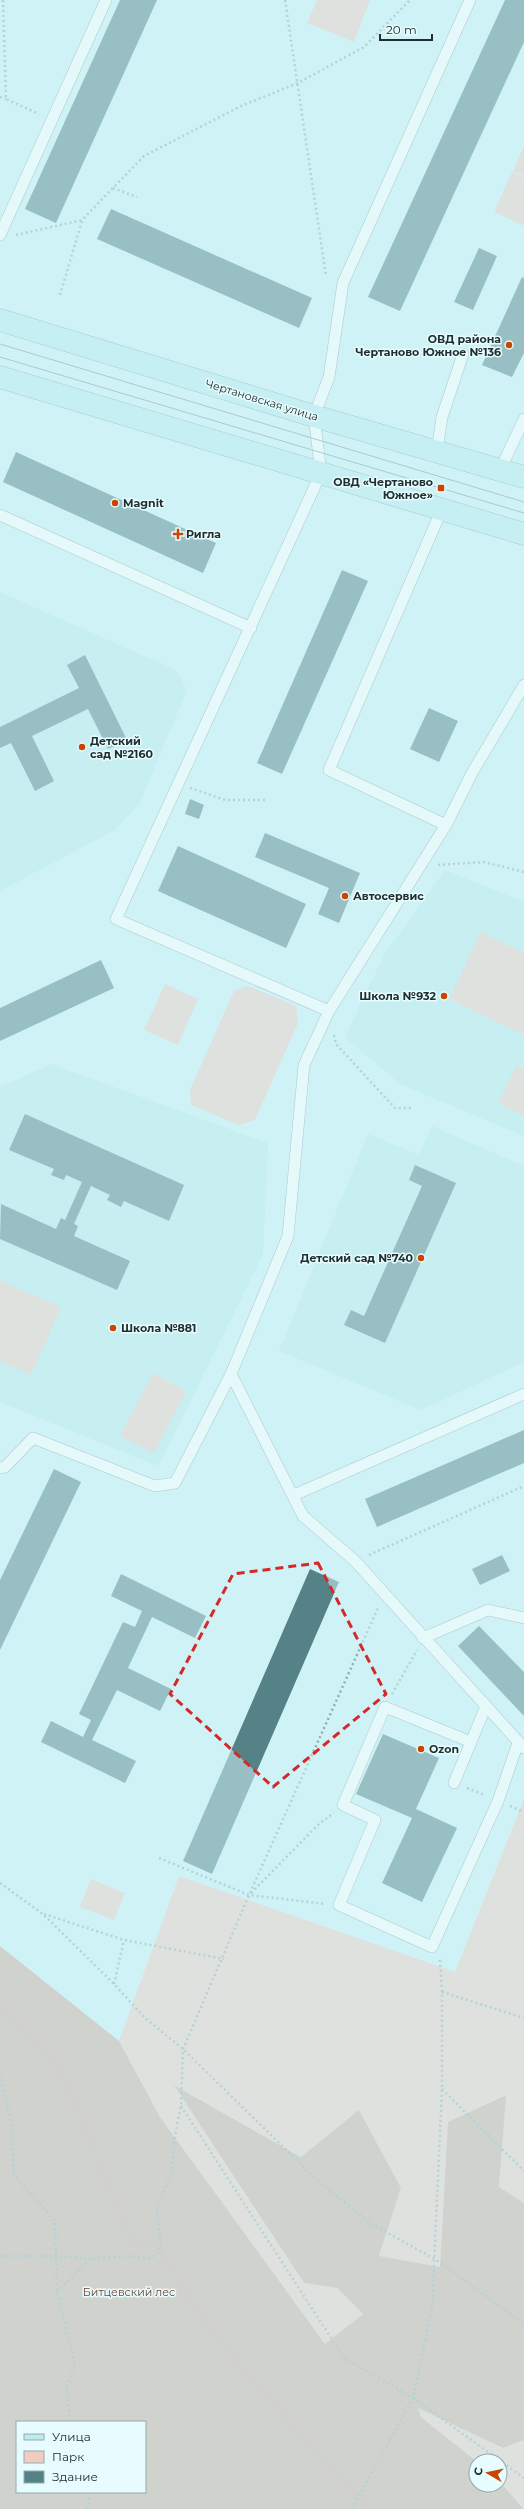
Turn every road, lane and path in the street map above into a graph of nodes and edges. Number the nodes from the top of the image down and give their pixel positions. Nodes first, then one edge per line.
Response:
1 (3, 0) edge
2 (106, 0) edge
3 (286, 0) edge
4 (410, 0) edge
5 (470, 0) edge
6 (298, 83) junction
7 (0, 97) edge
8 (6, 99) junction
9 (52, 119) junction
10 (114, 188) junction
11 (137, 197) dead end
12 (82, 220) junction
13 (0, 235) edge
14 (15, 235) dead end
15 (326, 276) dead end
16 (60, 295) dead end
17 (0, 320) edge
18 (463, 354) dead end
19 (0, 377) edge
20 (314, 416) junction
21 (524, 419) edge
22 (437, 451) junction
23 (500, 470) junction
24 (321, 473) junction
25 (524, 477) edge
26 (442, 509) junction
27 (0, 515) edge
28 (524, 534) edge
29 (251, 628) junction
30 (524, 685) edge
31 (178, 784) junction
32 (268, 800) dead end
33 (446, 825) junction
34 (420, 866) junction
35 (524, 872) edge
36 (330, 1011) junction
37 (413, 1108) dead end
38 (231, 1374) junction
39 (524, 1394) edge
40 (0, 1468) edge
41 (524, 1486) edge
42 (294, 1495) junction
43 (355, 1562) junction
44 (384, 1594) junction
45 (524, 1618) edge
46 (423, 1638) junction
47 (486, 1706) junction
48 (385, 1707) junction
49 (471, 1742) junction
50 (521, 1745) edge
51 (454, 1783) joint
52 (498, 1801) junction
53 (343, 1805) junction
54 (159, 1858) dead end
55 (0, 1883) edge
56 (249, 1895) junction
57 (339, 1905) junction
58 (43, 1914) junction
59 (124, 1940) junction
60 (432, 1947) junction
61 (224, 1959) junction
62 (114, 1984) junction
63 (442, 1992) junction
64 (524, 2018) edge
65 (183, 2049) junction
66 (0, 2075) edge
67 (442, 2089) junction
68 (181, 2105) junction
69 (524, 2170) edge
70 (0, 2256) edge
71 (56, 2256) junction
72 (90, 2259) junction
73 (435, 2259) junction
74 (56, 2292) junction
75 (524, 2324) edge
76 (413, 2398) junction
77 (70, 2421) edge
78 (524, 2478) edge
79 (91, 2493) edge
80 (87, 2509) edge
81 (352, 2509) edge

1 - 8 path
2 - 9 lane
3 - 6 path
4 - 6 path
5 - 20 lane
6 - 10 path
6 - 15 path
7 - 8 path
8 - 9 path
9 - 13 lane
10 - 11 path
10 - 12 path
12 - 14 path
12 - 16 path
17 - 20 main road, Чертановская улица
18 - 22 lane
19 - 24 main road
20 - 22 main road, Чертановская улица
20 - 24 lane
21 - 23 lane
22 - 23 main road, Чертановская улица
23 - 25 main road, Чертановская улица
24 - 26 main road
24 - 29 lane
26 - 28 main road
26 - 33 lane
27 - 29 lane
29 - 31 lane
30 - 33 lane
31 - 32 path
31 - 36 lane
33 - 34 lane
34 - 35 path
34 - 36 lane
36 - 37 path
36 - 38 lane
38 - 40 lane
38 - 42 lane
39 - 42 lane
41 - 43 path
42 - 43 lane
43 - 44 lane
44 - 46 lane
44 - 56 path
45 - 46 lane
46 - 47 lane
46 - 48 path
47 - 49 lane
47 - 50 lane
48 - 49 lane
48 - 53 lane
49 - 51 lane
50 - 52 lane
51 - 52 path
52 - 60 lane
53 - 56 path
53 - 57 lane
54 - 56 path
55 - 58 path
56 - 57 path
56 - 61 path
57 - 60 lane
58 - 59 path
58 - 62 path
59 - 61 path
59 - 62 path
60 - 63 path
61 - 65 path
62 - 65 path
63 - 64 path
63 - 67 path
65 - 68 path
65 - 73 path
66 - 71 path
67 - 69 path
67 - 73 path
68 - 72 path
68 - 76 path
70 - 71 path
71 - 72 path
71 - 74 path
72 - 74 path
73 - 75 path
73 - 76 path
74 - 77 path
76 - 78 path
76 - 81 path
79 - 80 path

